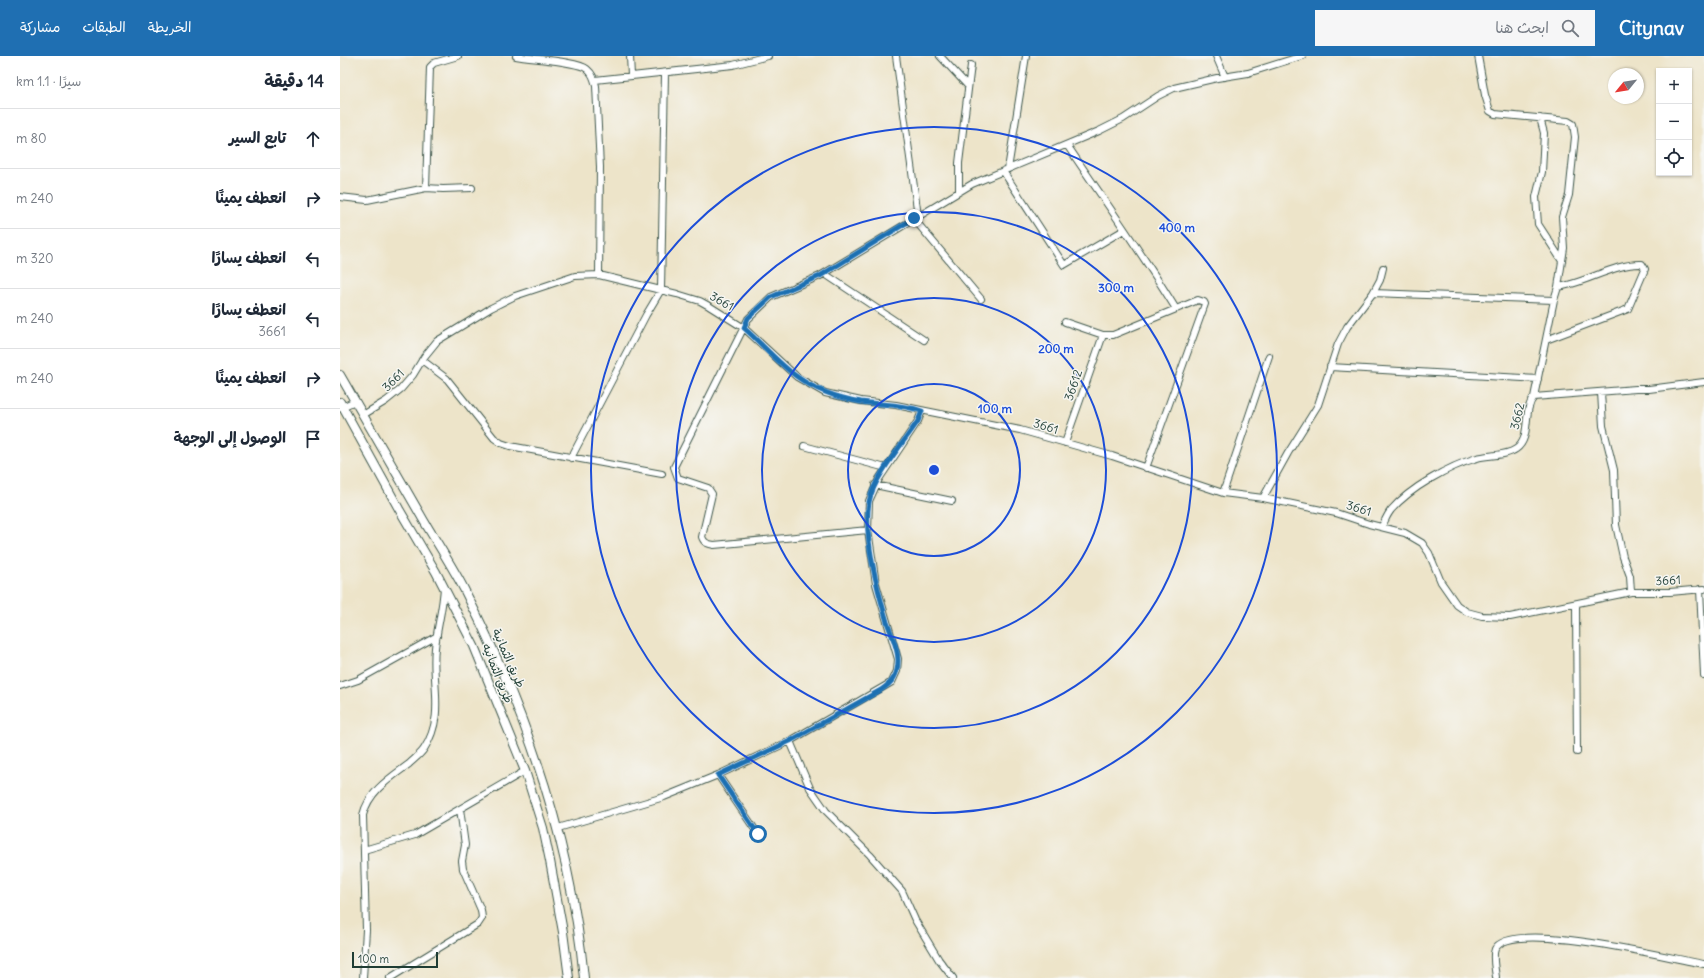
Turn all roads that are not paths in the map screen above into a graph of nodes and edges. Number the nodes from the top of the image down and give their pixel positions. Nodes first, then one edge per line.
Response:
1 (458, 56) edge
2 (516, 56) edge
3 (630, 56) edge
4 (768, 56) edge
5 (896, 56) edge
6 (940, 56) edge
7 (1026, 56) edge
8 (1216, 56) edge
9 (1282, 56) edge
10 (1302, 56) edge
11 (1478, 56) edge
12 (1285, 62) junction
13 (971, 65) dead end
14 (665, 73) junction
15 (631, 76) junction
16 (1225, 77) junction
17 (595, 80) junction
18 (968, 86) junction
19 (1540, 118) junction
20 (1067, 145) junction
21 (1005, 170) junction
22 (426, 188) junction
23 (472, 188) dead end
24 (959, 191) junction
25 (340, 196) edge
26 (916, 217) junction
27 (1124, 230) junction
28 (1562, 261) junction
29 (1383, 268) dead end
30 (825, 274) junction
31 (599, 275) junction
32 (1558, 287) junction
33 (661, 290) junction
34 (1373, 293) junction
35 (981, 299) dead end
36 (1554, 300) junction
37 (1176, 309) junction
38 (1065, 322) dead end
39 (744, 328) junction
40 (1103, 335) junction
41 (924, 340) dead end
42 (1546, 340) junction
43 (1269, 356) dead end
44 (422, 360) junction
45 (1330, 367) junction
46 (340, 375) edge
47 (1538, 379) junction
48 (1704, 382) edge
49 (1601, 392) junction
50 (1534, 398) junction
51 (355, 401) junction
52 (341, 406) edge
53 (922, 411) junction
54 (363, 415) junction
55 (1065, 443) junction
56 (804, 446) dead end
57 (571, 458) junction
58 (886, 468) junction
59 (1146, 468) junction
60 (662, 474) dead end
61 (875, 485) junction
62 (1223, 493) junction
63 (1264, 498) junction
64 (952, 501) dead end
65 (1382, 526) junction
66 (868, 530) junction
67 (444, 588) junction
68 (1702, 589) edge
69 (1631, 592) junction
70 (1576, 604) junction
71 (437, 636) junction
72 (1704, 675) edge
73 (340, 686) edge
74 (790, 741) junction
75 (1577, 752) dead end
76 (524, 771) junction
77 (718, 775) junction
78 (460, 809) junction
79 (558, 828) junction
80 (758, 834) dead end
81 (364, 850) junction
82 (1704, 964) edge
83 (1496, 976) dead end
84 (363, 978) edge
85 (390, 978) edge
86 (568, 978) edge
87 (584, 978) edge
88 (953, 978) edge

1 - 22 street
2 - 17 street
3 - 15 street
4 - 14 street
5 - 26 street
6 - 18 street
7 - 21 street
8 - 16 street
9 - 12 street
10 - 12 street
11 - 19 street
12 - 16 street
13 - 18 street
14 - 15 street
14 - 33 street
15 - 17 street
16 - 20 street
17 - 31 street
18 - 24 street
19 - 28 street
19 - 28 street
20 - 21 street
20 - 27 street
21 - 24 street
21 - 27 street
22 - 23 street
22 - 25 street
24 - 26 street
26 - 30 street
26 - 35 street
27 - 37 street
28 - 32 street
29 - 34 street
30 - 39 street
30 - 41 street
31 - 33 street, 3661
31 - 44 street, 3661
32 - 36 street
32 - 42 street
33 - 39 street, 3661
33 - 57 street
34 - 36 street
34 - 45 street
36 - 42 street
37 - 40 street
37 - 59 street
38 - 40 street
39 - 53 street, 3661
39 - 66 street
40 - 55 street, 36612
42 - 47 street
43 - 62 street
44 - 54 street, 3661
44 - 57 street
45 - 47 street
45 - 63 street
46 - 51 street, طريق الثمانية
47 - 50 street
48 - 49 street, 3662
49 - 50 street, 3662
49 - 69 street
50 - 65 street, 3662
51 - 52 street
51 - 54 street, طريق الثمانية
52 - 67 street, طريق الثمانيه
53 - 55 street, 3661
53 - 58 street
54 - 79 street, طريق الثمانية
55 - 59 street, 3661
56 - 58 street
57 - 60 street
58 - 61 street
59 - 62 street, 3661
61 - 64 street
61 - 66 street
62 - 63 street, 3661
63 - 65 street, 3661
65 - 70 street, 3661
66 - 74 street
67 - 71 street
67 - 76 street, طريق الثمانيه
68 - 69 street, 3661
68 - 72 street
69 - 70 street, 3661
70 - 75 street
71 - 73 street
71 - 81 street
74 - 77 street
74 - 88 street
76 - 78 street
76 - 86 street, طريق الثمانيه
77 - 79 street
77 - 80 street
78 - 81 street
78 - 85 street
79 - 87 street, طريق الثمانية
81 - 84 street
82 - 83 street

